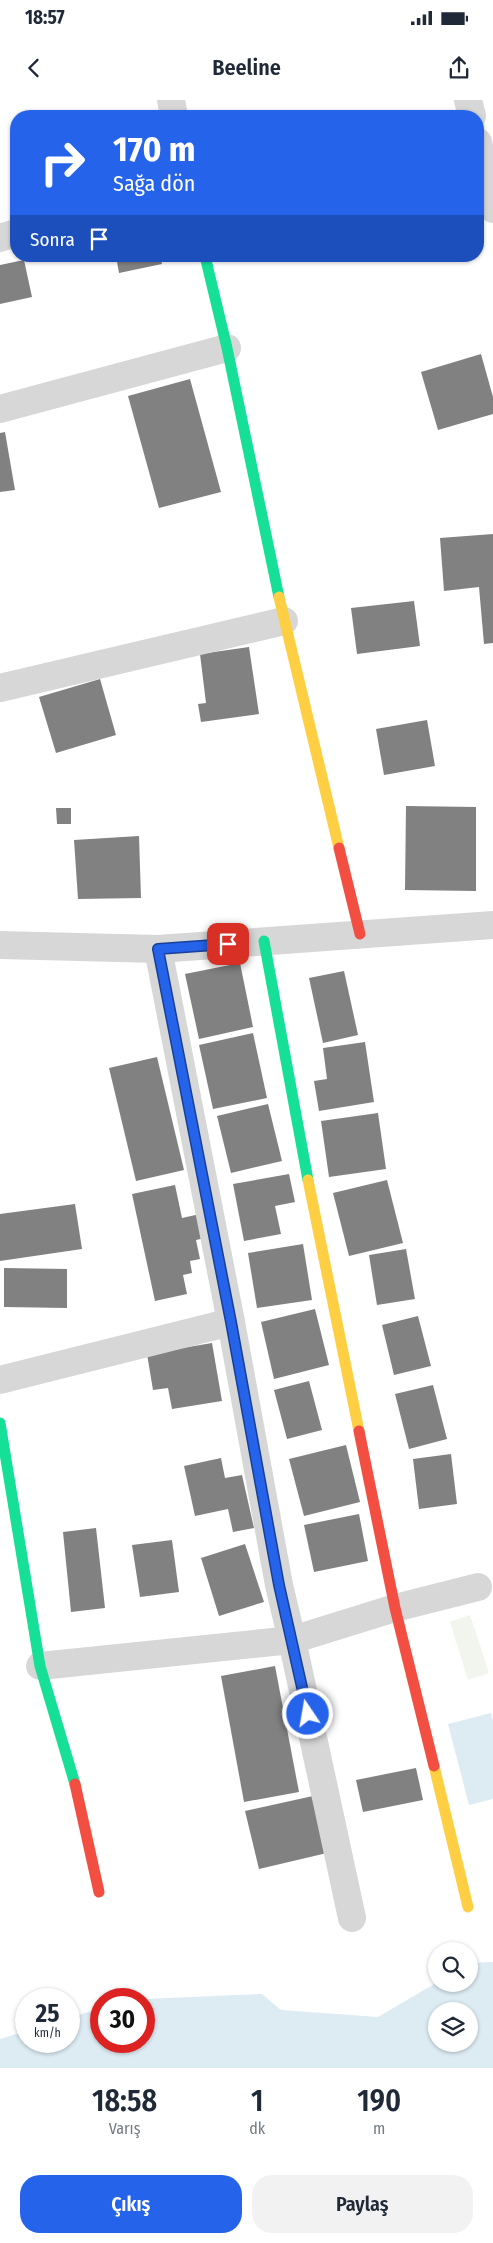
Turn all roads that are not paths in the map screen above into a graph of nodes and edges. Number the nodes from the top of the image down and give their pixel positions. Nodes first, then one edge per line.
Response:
1 (484, 168) edge
2 (493, 208) edge
3 (206, 262) edge
4 (228, 348) junction
5 (0, 409) edge
6 (284, 621) junction
7 (0, 688) edge
8 (493, 924) edge
9 (360, 934) junction
10 (264, 941) junction
11 (0, 945) edge
12 (158, 949) junction
13 (231, 1322) junction
14 (0, 1380) edge
15 (0, 1422) edge
16 (478, 1587) dead end
17 (395, 1608) junction
18 (292, 1640) junction
19 (40, 1666) junction
20 (99, 1892) dead end
21 (468, 1907) dead end
22 (352, 1918) dead end

1 - 2 street
3 - 4 street
4 - 5 street
4 - 6 street
6 - 7 street
6 - 9 street
8 - 9 street
9 - 10 street
10 - 12 street
10 - 17 street
11 - 12 street
12 - 13 street
13 - 14 street
13 - 18 street
15 - 19 street
16 - 17 street
17 - 18 street
17 - 21 street
18 - 19 street
18 - 22 street
19 - 20 street

